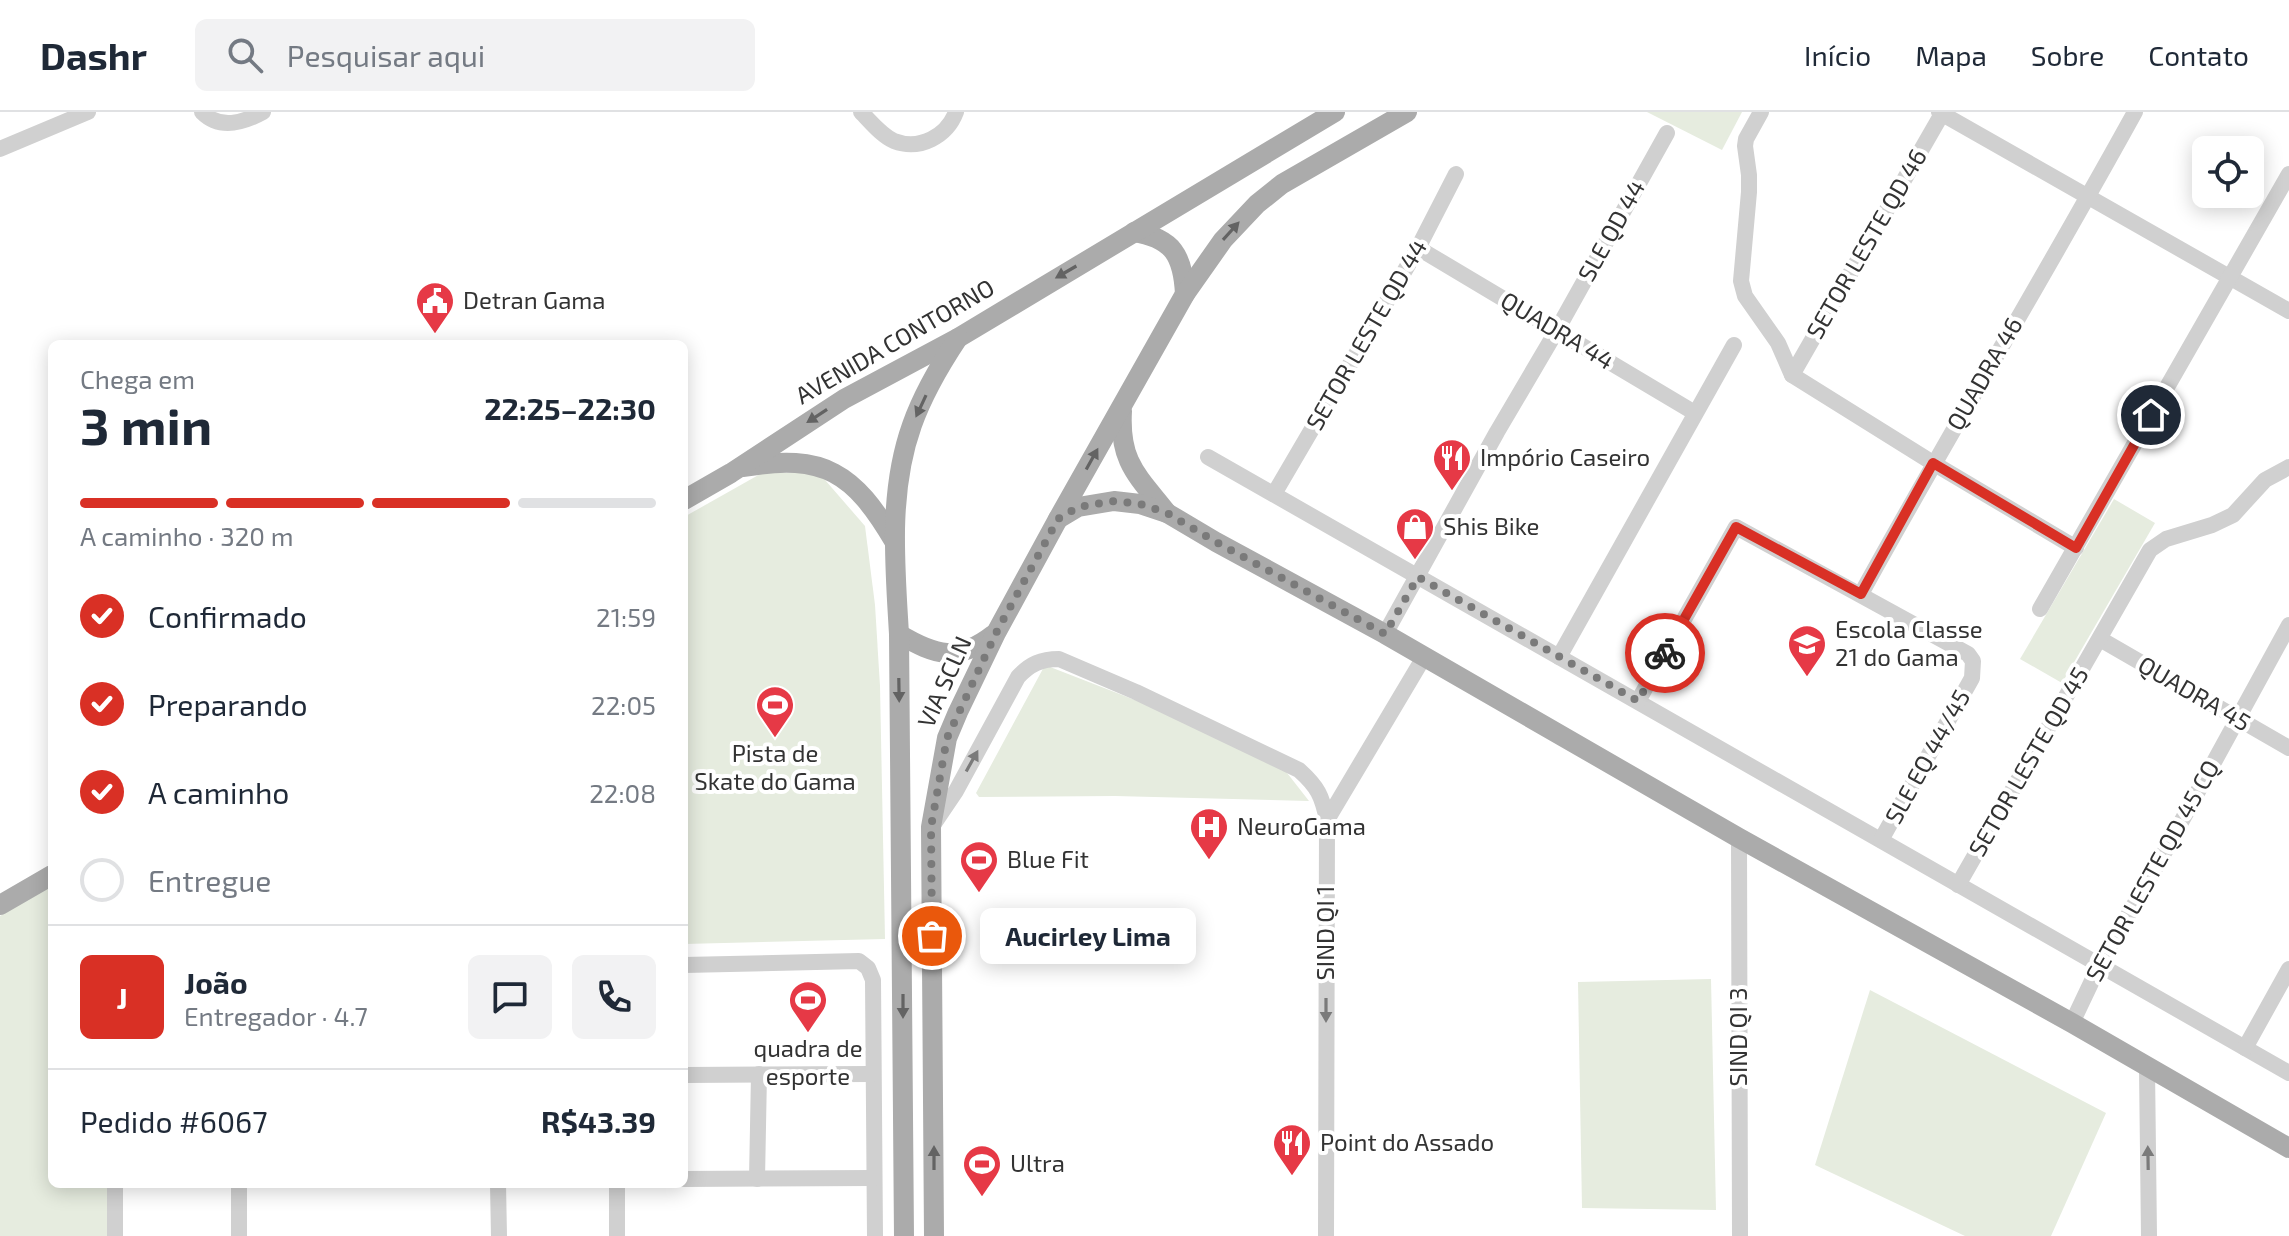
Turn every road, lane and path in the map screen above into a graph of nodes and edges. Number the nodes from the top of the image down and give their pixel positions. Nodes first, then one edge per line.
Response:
1 (88, 112) edge
2 (202, 112) edge
3 (263, 112) edge
4 (968, 112) edge
5 (1335, 112) edge
6 (1407, 112) edge
7 (1761, 112) edge
8 (1941, 112) edge
9 (2135, 112) edge
10 (868, 116) edge
11 (954, 117) edge
12 (1667, 133) dead end
13 (0, 149) edge
14 (1456, 174) dead end
15 (2289, 174) edge
16 (2089, 197) junction
17 (1134, 232) junction
18 (1418, 248) junction
19 (2231, 277) junction
20 (1185, 294) junction
21 (2289, 311) edge
22 (1557, 330) junction
23 (958, 338) junction
24 (1734, 345) dead end
25 (1792, 375) junction
26 (1122, 405) junction
27 (1695, 413) junction
28 (1208, 457) dead end
29 (1933, 463) junction
30 (2289, 467) edge
31 (736, 469) junction
32 (1274, 494) junction
33 (688, 498) edge
34 (1167, 513) junction
35 (1058, 519) junction
36 (894, 542) junction
37 (2076, 548) junction
38 (1418, 577) junction
39 (1861, 594) junction
40 (2040, 609) dead end
41 (2289, 625) edge
42 (996, 633) junction
43 (899, 634) junction
44 (1385, 634) junction
45 (2100, 639) junction
46 (1424, 657) junction
47 (1559, 657) junction
48 (1638, 701) junction
49 (2237, 719) junction
50 (2289, 748) edge
51 (1327, 820) junction
52 (931, 827) junction
53 (1739, 838) junction
54 (1881, 840) junction
55 (48, 877) edge
56 (1958, 885) junction
57 (901, 892) junction
58 (932, 895) junction
59 (0, 905) edge
60 (932, 936) junction
61 (902, 938) junction
62 (2100, 964) junction
63 (688, 965) edge
64 (2289, 969) edge
65 (2072, 1023) junction
66 (2245, 1048) junction
67 (2147, 1068) junction
68 (2289, 1073) edge
69 (759, 1074) junction
70 (872, 1074) junction
71 (688, 1075) edge
72 (2289, 1148) edge
73 (874, 1178) junction
74 (688, 1179) edge
75 (757, 1179) junction
76 (115, 1188) edge
77 (239, 1188) edge
78 (498, 1188) edge
79 (617, 1188) edge
80 (115, 1236) edge
81 (239, 1236) edge
82 (499, 1236) edge
83 (617, 1236) edge
84 (875, 1236) edge
85 (904, 1236) edge
86 (934, 1236) edge
87 (1326, 1236) edge
88 (1740, 1236) edge
89 (2149, 1236) edge

1 - 13 street
2 - 3 street
4 - 11 street
5 - 17 main road, AVENIDA CONTORNO
20 -> 6 main road, VIA SCLN
7 - 25 street
8 - 16 street
8 - 25 street, SETOR LESTE QD 46
9 - 16 street, QUADRA 46
10 - 11 street
12 - 22 street, SLE QD 44
14 - 18 street, SETOR LESTE QD 44
15 - 19 street
16 - 19 street
16 - 29 street, QUADRA 46
17 - 20 main road
17 -> 23 main road, AVENIDA CONTORNO
18 - 22 street, QUADRA 44
18 - 32 street, SETOR LESTE QD 44
19 - 21 street
19 - 37 street
20 - 26 main road, VIA SCLN
22 - 27 street, QUADRA 44
22 - 38 street, SLE QD 44
23 -> 31 main road, AVENIDA CONTORNO
23 -> 36 main road, VIA SCLN
24 - 27 street
25 - 29 street
26 - 34 main road
35 -> 26 main road, VIA SCLN
27 - 47 street
28 - 32 street
29 - 37 street
29 - 39 street, QUADRA 46
30 - 45 street, SETOR LESTE QD 45
31 - 33 main road, AVENIDA CONTORNO
31 - 36 main road
32 - 38 street
34 - 35 main road
34 - 44 main road
35 - 42 main road, VIA SCLN
36 - 43 main road, VIA SCLN
37 - 40 street
38 - 44 street, SLE QD 44
38 - 47 street
39 - 48 street, SLE EQ 44/45
39 - 54 street, SLE EQ 44/45
41 - 49 street
42 - 43 main road
42 - 52 main road, VIA SCLN
43 -> 57 main road, VIA SCLN
44 - 46 main road
45 - 49 street, QUADRA 45
45 - 56 street, SETOR LESTE QD 45
46 - 51 street
46 - 53 main road
47 - 48 street
48 - 54 street
49 - 50 street, QUADRA 45
49 - 62 street, SETOR LESTE QD 45 CQ
52 -> 51 street
51 -> 87 street, SIND QI 1
52 - 58 main road, VIA SCLN
53 - 65 main road
53 - 88 street, SIND QI 3
54 - 56 street
55 - 59 main road
56 - 62 street
57 - 58 main road
57 - 61 main road, VIA SCLN
58 - 60 main road, VIA SCLN
60 - 61 main road
86 -> 60 main road, VIA SCLN
61 -> 85 main road, VIA SCLN
62 - 65 street, SETOR LESTE QD 45 CQ
62 - 66 street
63 - 70 street
64 - 66 street
65 - 67 main road
66 - 68 street
67 - 72 main road
89 -> 67 street
69 - 70 street
69 - 71 street
69 - 75 street
70 - 73 street
73 - 75 street
73 - 84 street
74 - 75 street
76 - 80 street
77 - 81 street
78 - 82 street
79 - 83 street

